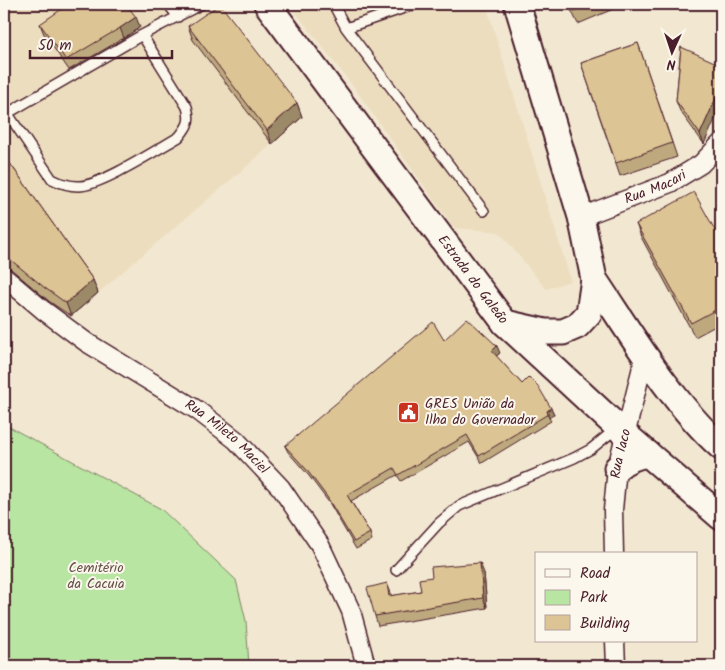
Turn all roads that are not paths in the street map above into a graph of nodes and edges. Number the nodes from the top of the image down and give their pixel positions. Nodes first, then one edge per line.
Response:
1 (168, 4) edge
2 (202, 4) edge
3 (267, 4) edge
4 (333, 4) edge
5 (416, 4) edge
6 (517, 4) edge
7 (178, 16) junction
8 (346, 28) junction
9 (142, 35) junction
10 (6, 111) edge
11 (721, 144) edge
12 (484, 211) dead end
13 (581, 217) junction
14 (4, 277) edge
15 (594, 279) junction
16 (505, 323) junction
17 (645, 355) junction
18 (621, 431) junction
19 (721, 447) edge
20 (648, 454) junction
21 (617, 468) junction
22 (721, 517) edge
23 (614, 552) edge
24 (396, 570) dead end
25 (615, 642) edge
26 (366, 666) edge
27 (616, 666) edge

1 - 7 lane
2 - 7 lane
3 - 16 main road, Estrada do Galeão
4 - 8 lane
5 - 8 lane
6 - 13 main road
7 - 9 lane
8 - 12 lane
9 - 10 lane
9 - 10 lane
11 - 13 street, Rua Macari
13 - 15 main road
14 - 26 street, Rua Mileto Maciel
15 - 16 main road
15 - 17 main road
16 - 18 main road, Estrada do Galeão
17 - 18 street, Rua Iaco
17 - 19 main road
18 - 20 main road, Estrada do Galeão
18 - 21 street, Rua Iaco
18 - 24 lane
20 - 21 main road
20 - 22 main road, Estrada do Galeão
21 - 23 street, Rua Iaco
25 - 27 street

